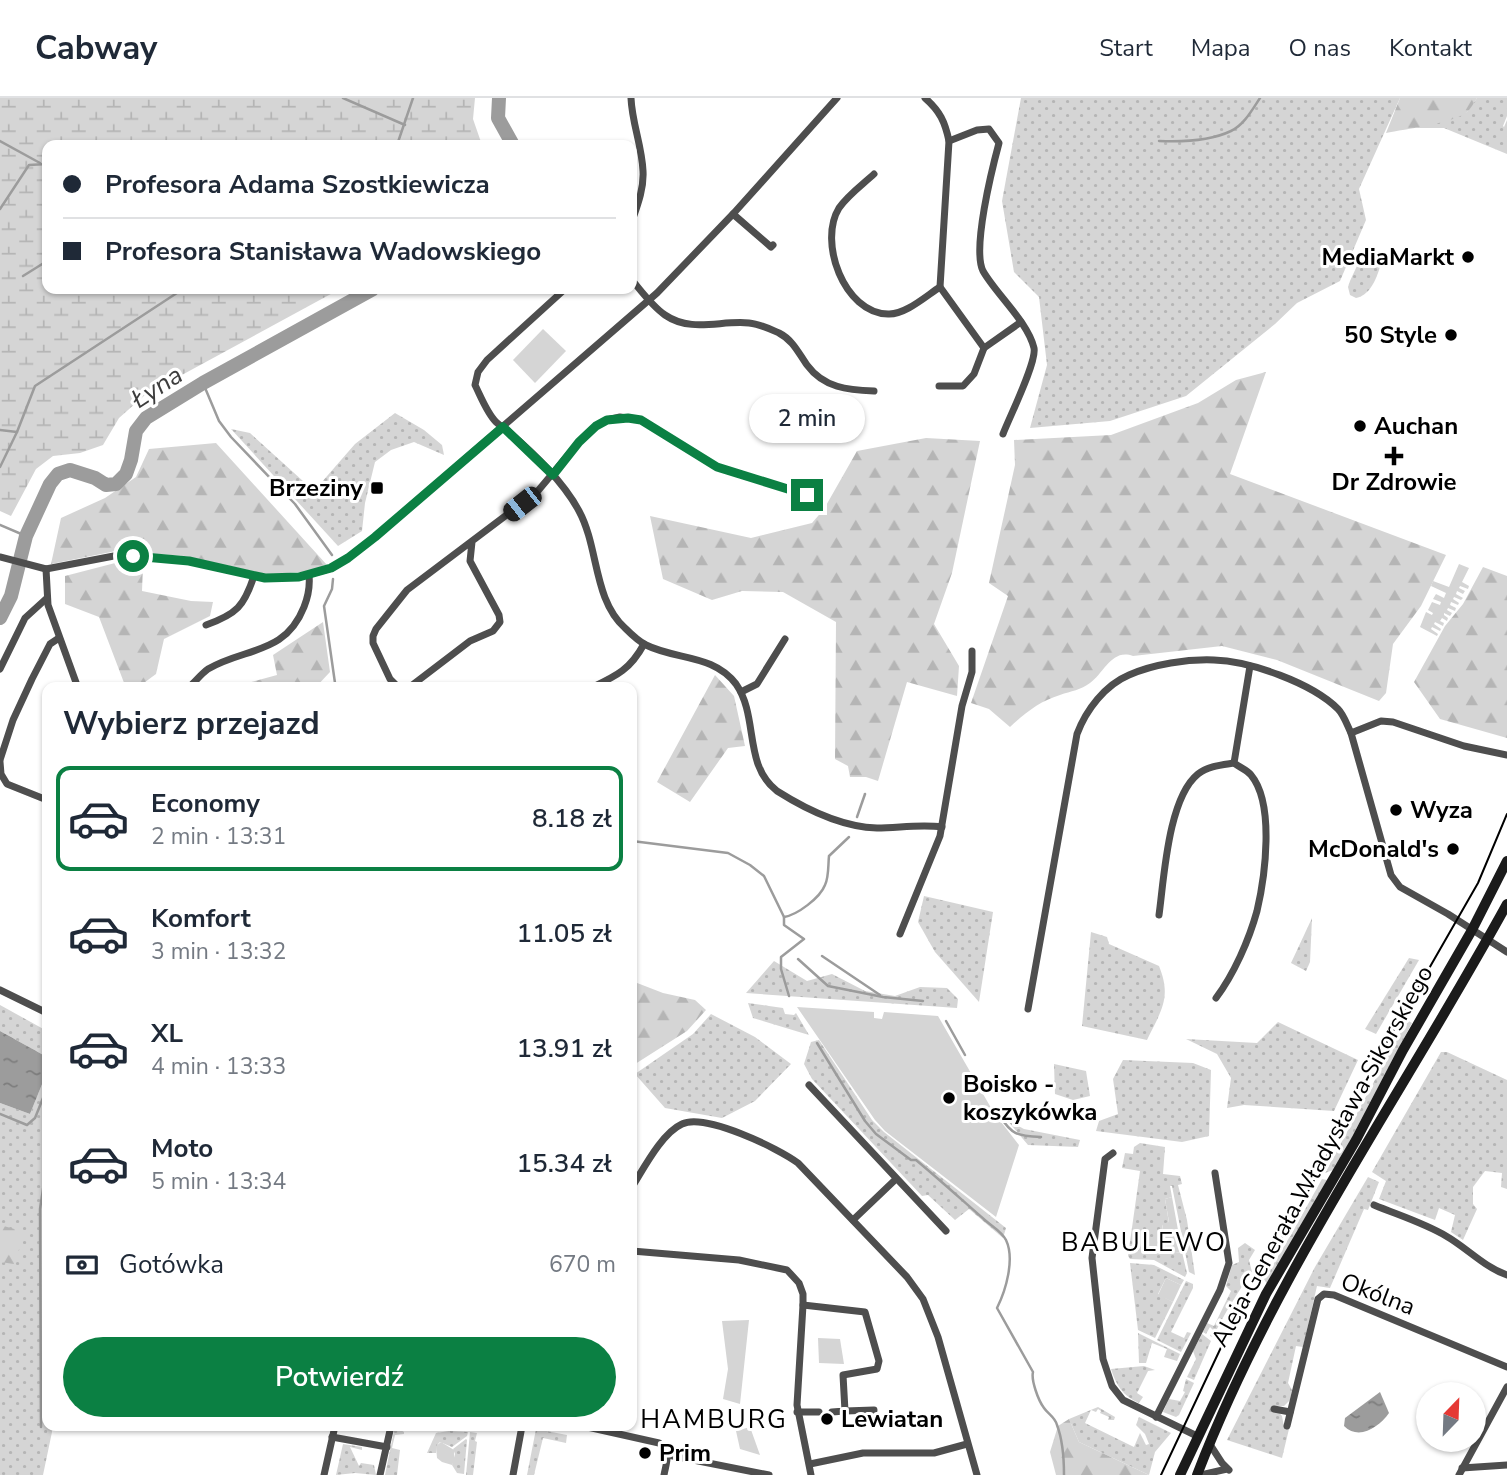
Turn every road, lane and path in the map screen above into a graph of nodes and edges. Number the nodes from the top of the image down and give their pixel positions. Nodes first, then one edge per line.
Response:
1 (631, 98) edge
2 (837, 98) edge
3 (925, 98) edge
4 (636, 140) edge
5 (949, 141) junction
6 (637, 142) edge
7 (874, 174) dead end
8 (637, 206) edge
9 (733, 214) junction
10 (774, 245) dead end
11 (637, 286) edge
12 (940, 287) junction
13 (560, 294) edge
14 (649, 300) junction
15 (1021, 322) junction
16 (984, 348) junction
17 (939, 386) dead end
18 (874, 391) dead end
19 (503, 427) junction
20 (1003, 434) dead end
21 (553, 475) junction
22 (807, 495) dead end
23 (472, 542) junction
24 (3, 558) edge
25 (46, 569) junction
26 (309, 575) junction
27 (254, 576) junction
28 (47, 598) junction
29 (206, 625) dead end
30 (59, 638) junction
31 (785, 639) dead end
32 (643, 644) junction
33 (972, 651) dead end
34 (1250, 666) junction
35 (0, 669) edge
36 (76, 682) edge
37 (194, 682) edge
38 (393, 682) edge
39 (416, 682) edge
40 (602, 682) edge
41 (741, 692) junction
42 (1351, 733) junction
43 (1507, 755) edge
44 (0, 761) edge
45 (1234, 763) junction
46 (42, 798) edge
47 (942, 827) junction
48 (1507, 861) edge
49 (1507, 904) edge
50 (1159, 915) dead end
51 (1472, 930) junction
52 (900, 934) dead end
53 (1487, 939) junction
54 (1507, 952) edge
55 (0, 990) edge
56 (1216, 998) dead end
57 (1028, 1009) dead end
58 (42, 1011) edge
59 (809, 1085) dead end
60 (1113, 1153) dead end
61 (1215, 1172) dead end
62 (637, 1180) edge
63 (896, 1180) junction
64 (1374, 1205) dead end
65 (853, 1220) junction
66 (946, 1231) dead end
67 (637, 1251) edge
68 (1507, 1275) edge
69 (803, 1305) junction
70 (1507, 1367) edge
71 (1507, 1387) edge
72 (1274, 1409) dead end
73 (874, 1410) dead end
74 (845, 1411) junction
75 (797, 1412) junction
76 (819, 1412) dead end
77 (832, 1412) dead end
78 (1290, 1412) junction
79 (1156, 1418) junction
80 (1287, 1426) dead end
81 (334, 1431) edge
82 (390, 1431) edge
83 (521, 1431) edge
84 (605, 1431) edge
85 (1197, 1436) junction
86 (332, 1437) junction
87 (1209, 1443) junction
88 (967, 1444) junction
89 (387, 1447) junction
90 (668, 1455) junction
91 (810, 1464) junction
92 (1507, 1465) edge
93 (1460, 1472) edge
94 (324, 1475) edge
95 (380, 1475) edge
96 (513, 1475) edge
97 (664, 1475) edge
98 (769, 1475) edge
99 (811, 1475) edge
100 (977, 1475) edge
101 (1180, 1475) edge
102 (1199, 1475) edge

1 - 4 street
2 - 9 street
3 - 5 street
5 - 12 street
5 - 15 street
6 - 8 street
7 - 12 street
9 - 10 street
9 - 14 street
11 - 14 street
12 - 16 street
13 - 19 street
14 - 18 street
14 - 19 street
15 - 16 street
15 - 20 street
16 - 17 street
19 - 21 street
19 - 26 street
21 - 22 street
21 - 23 street
21 - 32 street
23 - 38 street
23 - 39 street
24 - 25 street
25 - 27 street
25 - 28 street
26 - 27 street
26 - 37 street
27 - 29 street
28 - 30 street
28 - 35 street
30 - 36 street
30 - 44 street
31 - 41 street
32 - 40 street
32 - 41 street
33 - 47 street
34 - 42 street
34 - 45 street
34 - 57 street
41 - 47 street
42 - 43 street
42 - 51 street
44 - 46 street
45 - 50 street
45 - 56 street
47 - 52 street
48 - 51 main road, Aleja Generała Władysława Sikorskiego
49 - 53 main road, Aleja Generała Władysława Sikorskiego
51 - 53 street
51 - 85 main road, Aleja Generała Władysława Sikorskiego
53 - 54 street
53 - 87 main road, Aleja Generała Władysława Sikorskiego
55 - 58 street
59 - 63 street
60 - 79 street
61 - 79 street
62 - 65 street
63 - 65 street
63 - 66 street
64 - 68 street
65 - 88 street
67 - 69 street
69 - 74 street
69 - 75 street
70 - 78 street, Okólna
71 - 93 street
72 - 78 street
73 - 74 street
74 - 77 street
75 - 76 street
75 - 91 street
78 - 80 street, Okólna
79 - 85 street
81 - 86 street
82 - 89 street
83 - 96 street
84 - 90 street
85 - 101 main road, Aleja Generała Władysława Sikorskiego
86 - 89 street
86 - 94 street
87 - 102 main road, Aleja Generała Władysława Sikorskiego
87 - 102 street
88 - 91 street
88 - 100 street
89 - 95 street
90 - 97 street
90 - 98 street
91 - 99 street
92 - 93 street

